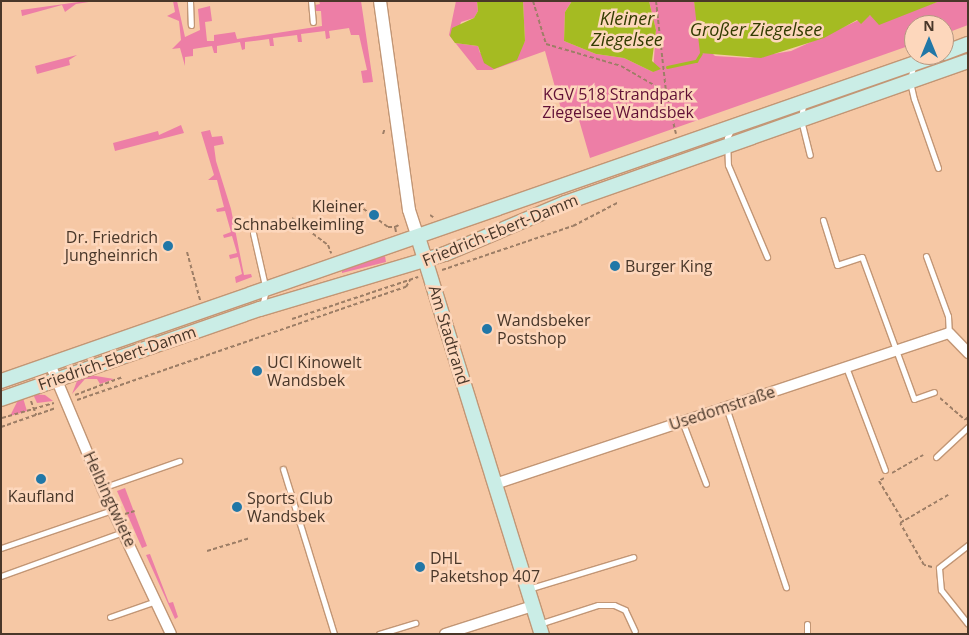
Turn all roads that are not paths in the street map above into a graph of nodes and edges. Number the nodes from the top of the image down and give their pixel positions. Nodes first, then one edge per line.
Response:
1 (190, 1) edge
2 (310, 1) edge
3 (380, 1) edge
4 (313, 22) dead end
5 (191, 25) dead end
6 (968, 44) edge
7 (954, 49) edge
8 (968, 61) edge
9 (908, 65) edge
10 (914, 65) edge
11 (910, 82) junction
12 (804, 102) junction
13 (801, 120) junction
14 (732, 127) junction
15 (726, 147) junction
16 (810, 156) dead end
17 (938, 168) dead end
18 (585, 178) junction
19 (606, 180) junction
20 (565, 203) junction
21 (823, 220) dead end
22 (253, 233) dead end
23 (418, 237) junction
24 (926, 256) dead end
25 (767, 257) dead end
26 (428, 267) junction
27 (266, 290) junction
28 (260, 309) junction
29 (949, 333) junction
30 (897, 350) junction
31 (968, 352) edge
32 (50, 364) junction
33 (846, 366) junction
34 (56, 379) junction
35 (1, 381) edge
36 (934, 392) road end
37 (1, 399) edge
38 (726, 406) junction
39 (682, 421) junction
40 (968, 427) edge
41 (936, 457) dead end
42 (179, 461) dead end
43 (283, 469) dead end
44 (885, 470) dead end
45 (495, 484) junction
46 (706, 484) dead end
47 (102, 488) junction
48 (112, 510) junction
49 (124, 532) junction
50 (968, 545) edge
51 (1, 548) edge
52 (633, 557) dead end
53 (1, 576) edge
54 (786, 587) dead end
55 (528, 589) junction
56 (156, 601) junction
57 (533, 606) junction
58 (110, 617) dead end
59 (415, 623) dead end
60 (807, 624) dead end
61 (968, 624) edge
62 (540, 629) edge
63 (635, 631) dead end
64 (171, 634) edge
65 (334, 634) edge
66 (379, 634) edge
67 (445, 634) edge
68 (808, 634) edge

1 - 5 lane
2 - 4 lane
3 - 23 street, Am Stadtrand
6 - 7 main road
8 - 11 main road, Friedrich-Ebert-Damm
9 - 12 main road, Friedrich-Ebert-Damm
10 - 11 lane
11 - 13 main road, Friedrich-Ebert-Damm
11 - 17 lane
12 - 13 lane
12 - 14 main road, Friedrich-Ebert-Damm
13 - 15 main road, Friedrich-Ebert-Damm
13 - 16 lane
14 - 15 lane
14 - 19 main road, Friedrich-Ebert-Damm
15 - 19 main road, Friedrich-Ebert-Damm
15 - 25 lane
18 - 19 main road, Friedrich-Ebert-Damm
18 - 20 lane
18 - 23 main road, Friedrich-Ebert-Damm
19 - 20 main road, Friedrich-Ebert-Damm
20 - 26 main road, Friedrich-Ebert-Damm
21 - 30 lane
22 - 27 lane
23 - 26 main road, Am Stadtrand
23 - 27 main road, Friedrich-Ebert-Damm
24 - 29 lane
26 - 28 main road, Friedrich-Ebert-Damm
26 - 45 main road, Am Stadtrand
27 - 28 lane
27 - 32 main road, Friedrich-Ebert-Damm
28 - 34 main road, Friedrich-Ebert-Damm
29 - 30 street, Usedomstraße
29 - 31 street
30 - 33 street, Usedomstraße
30 - 36 lane
32 - 34 street, Helbingtwiete
32 - 35 main road, Friedrich-Ebert-Damm
33 - 38 street, Usedomstraße
33 - 44 lane
34 - 37 main road, Friedrich-Ebert-Damm
34 - 47 street, Helbingtwiete
38 - 39 street, Usedomstraße
38 - 54 lane
39 - 45 street, Usedomstraße
39 - 46 lane
40 - 41 lane
42 - 47 lane
43 - 65 lane
45 - 55 main road, Am Stadtrand
47 - 48 street, Helbingtwiete
48 - 49 street, Helbingtwiete
48 - 51 lane
49 - 53 lane
49 - 56 street, Helbingtwiete
50 - 61 lane
52 - 55 lane
55 - 57 main road, Am Stadtrand
56 - 58 lane
56 - 64 street, Helbingtwiete
57 - 62 main road, Am Stadtrand
57 - 67 street
59 - 66 lane
60 - 68 lane
62 - 63 lane

